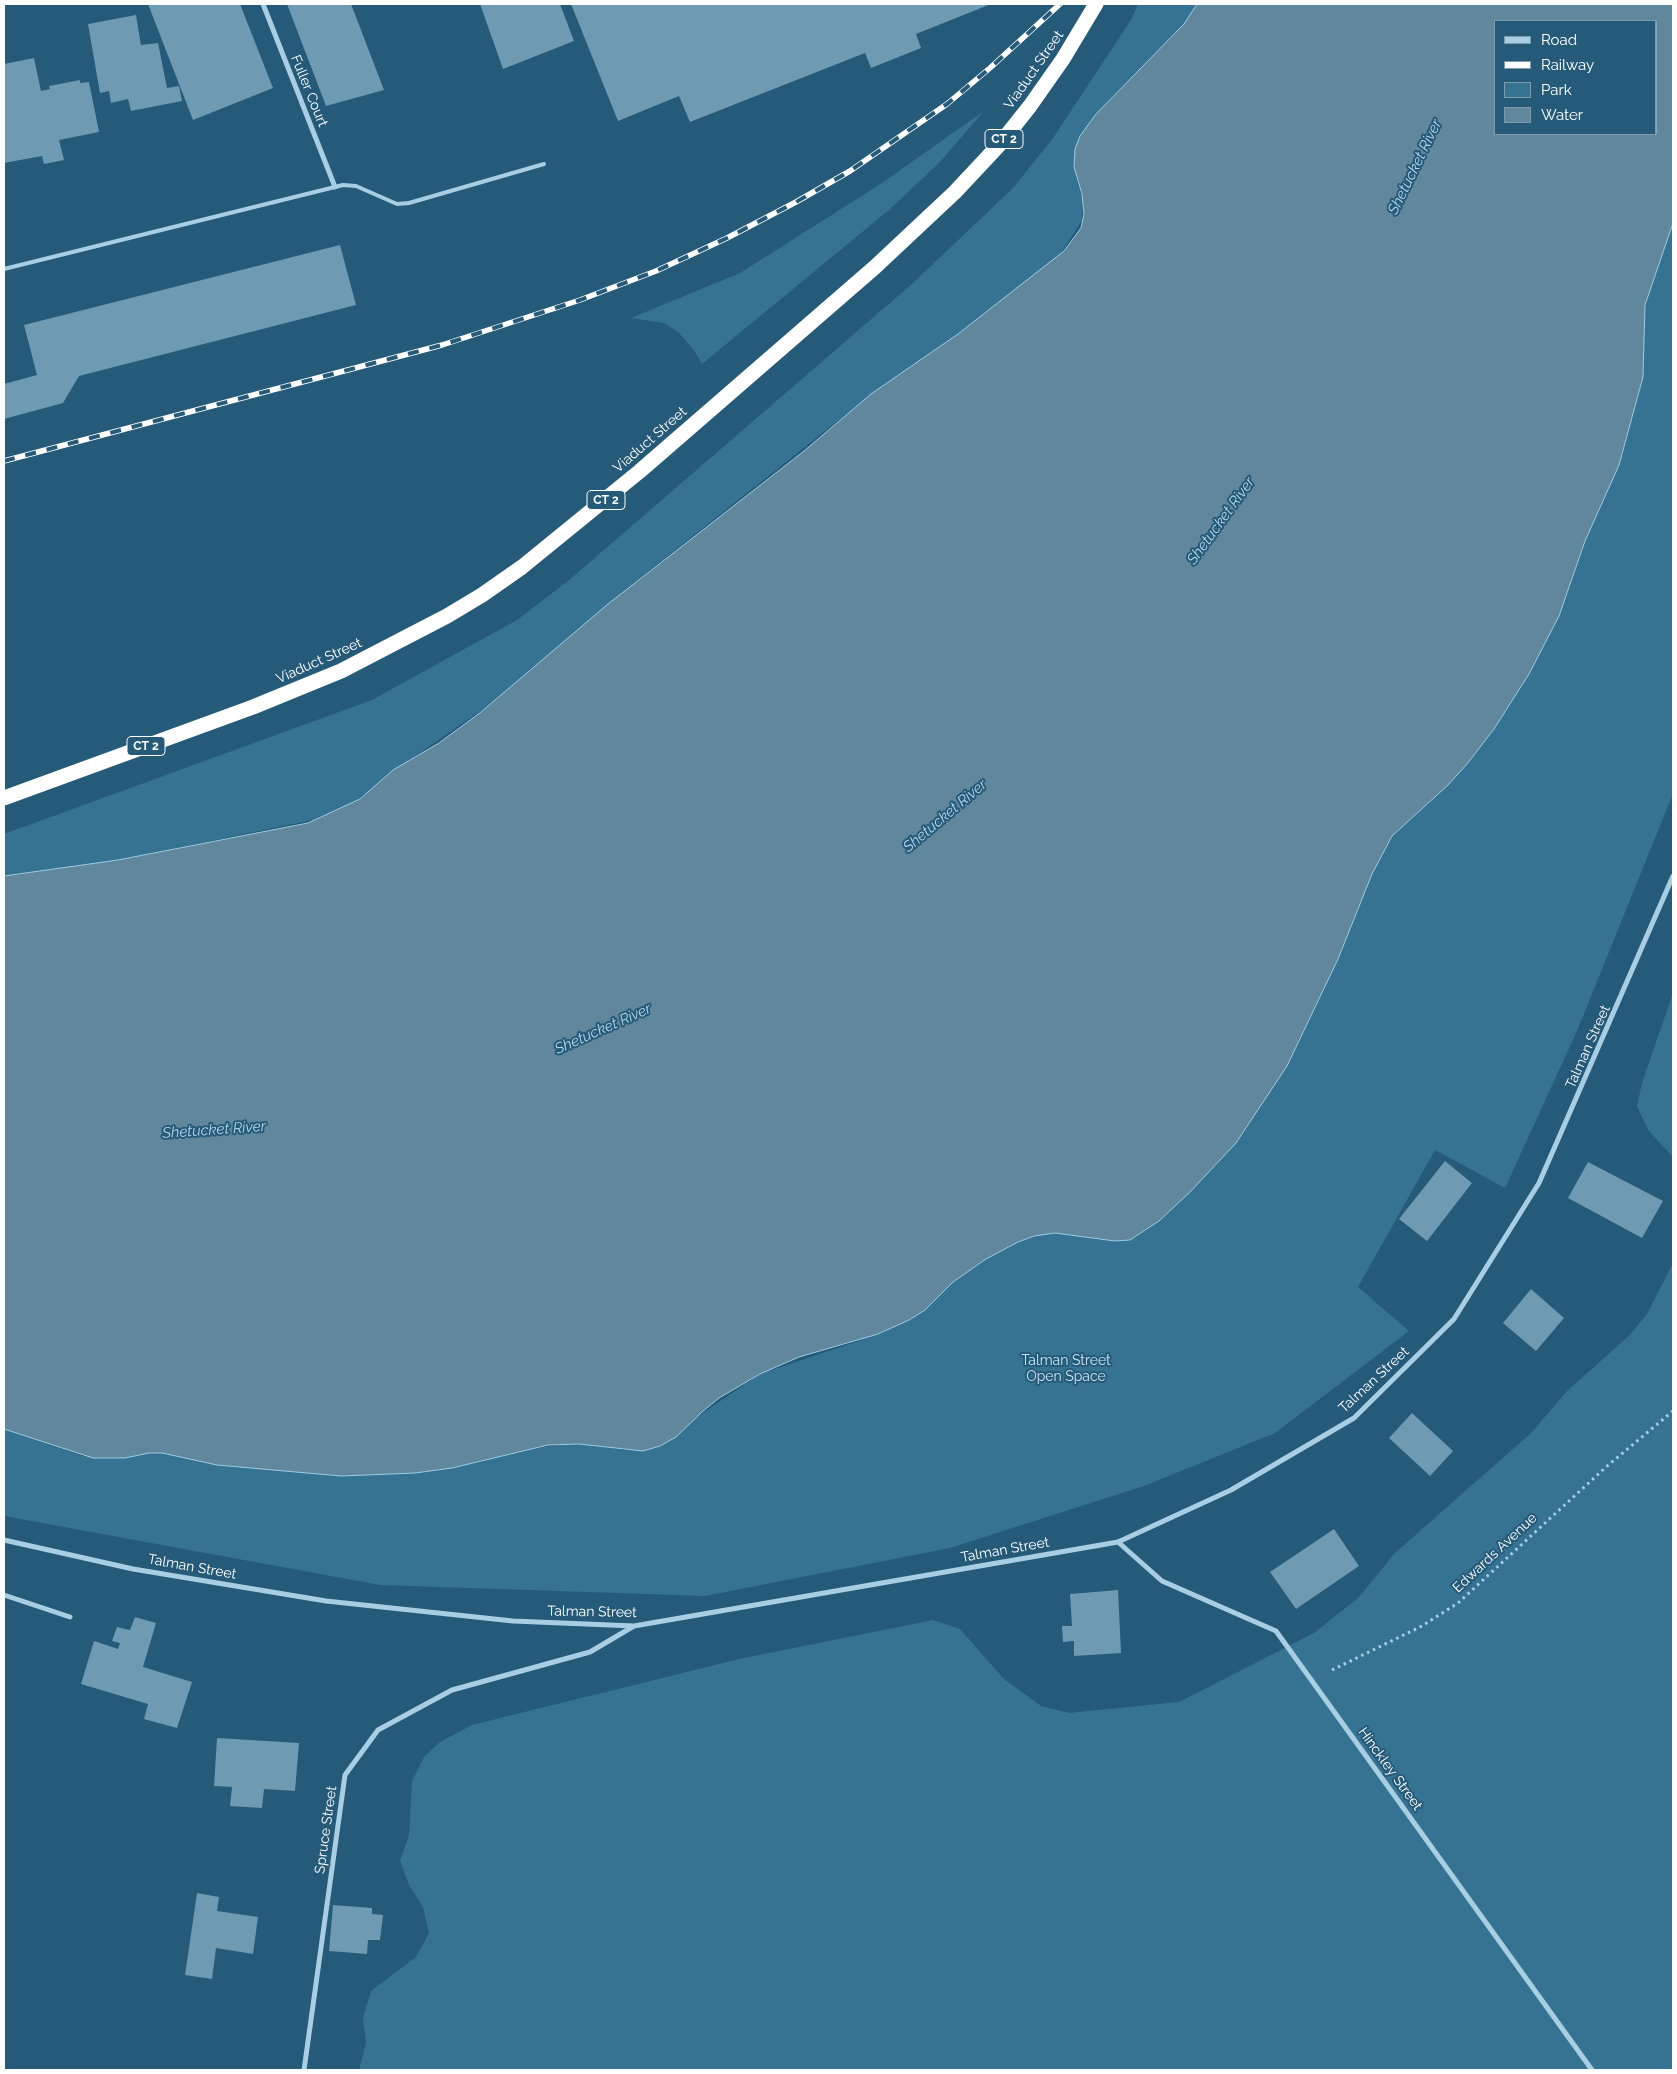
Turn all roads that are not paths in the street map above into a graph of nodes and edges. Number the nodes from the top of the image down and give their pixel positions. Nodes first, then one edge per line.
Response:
1 (262, 4) edge
2 (1096, 4) edge
3 (544, 164) dead end
4 (335, 187) junction
5 (4, 269) edge
6 (4, 798) edge
7 (1673, 876) edge
8 (4, 1540) edge
9 (1118, 1542) junction
10 (4, 1595) edge
11 (70, 1617) dead end
12 (634, 1626) junction
13 (304, 2070) edge
14 (1592, 2070) edge

1 - 4 street, Fuller Court
2 - 6 highway, Viaduct Street / CT 2
3 - 4 lane
4 - 5 lane
7 - 9 street, Talman Street
8 - 12 street, Talman Street
9 - 12 street, Talman Street
9 - 14 street, Hinckley Street
10 - 11 street
12 - 13 street, Spruce Street

